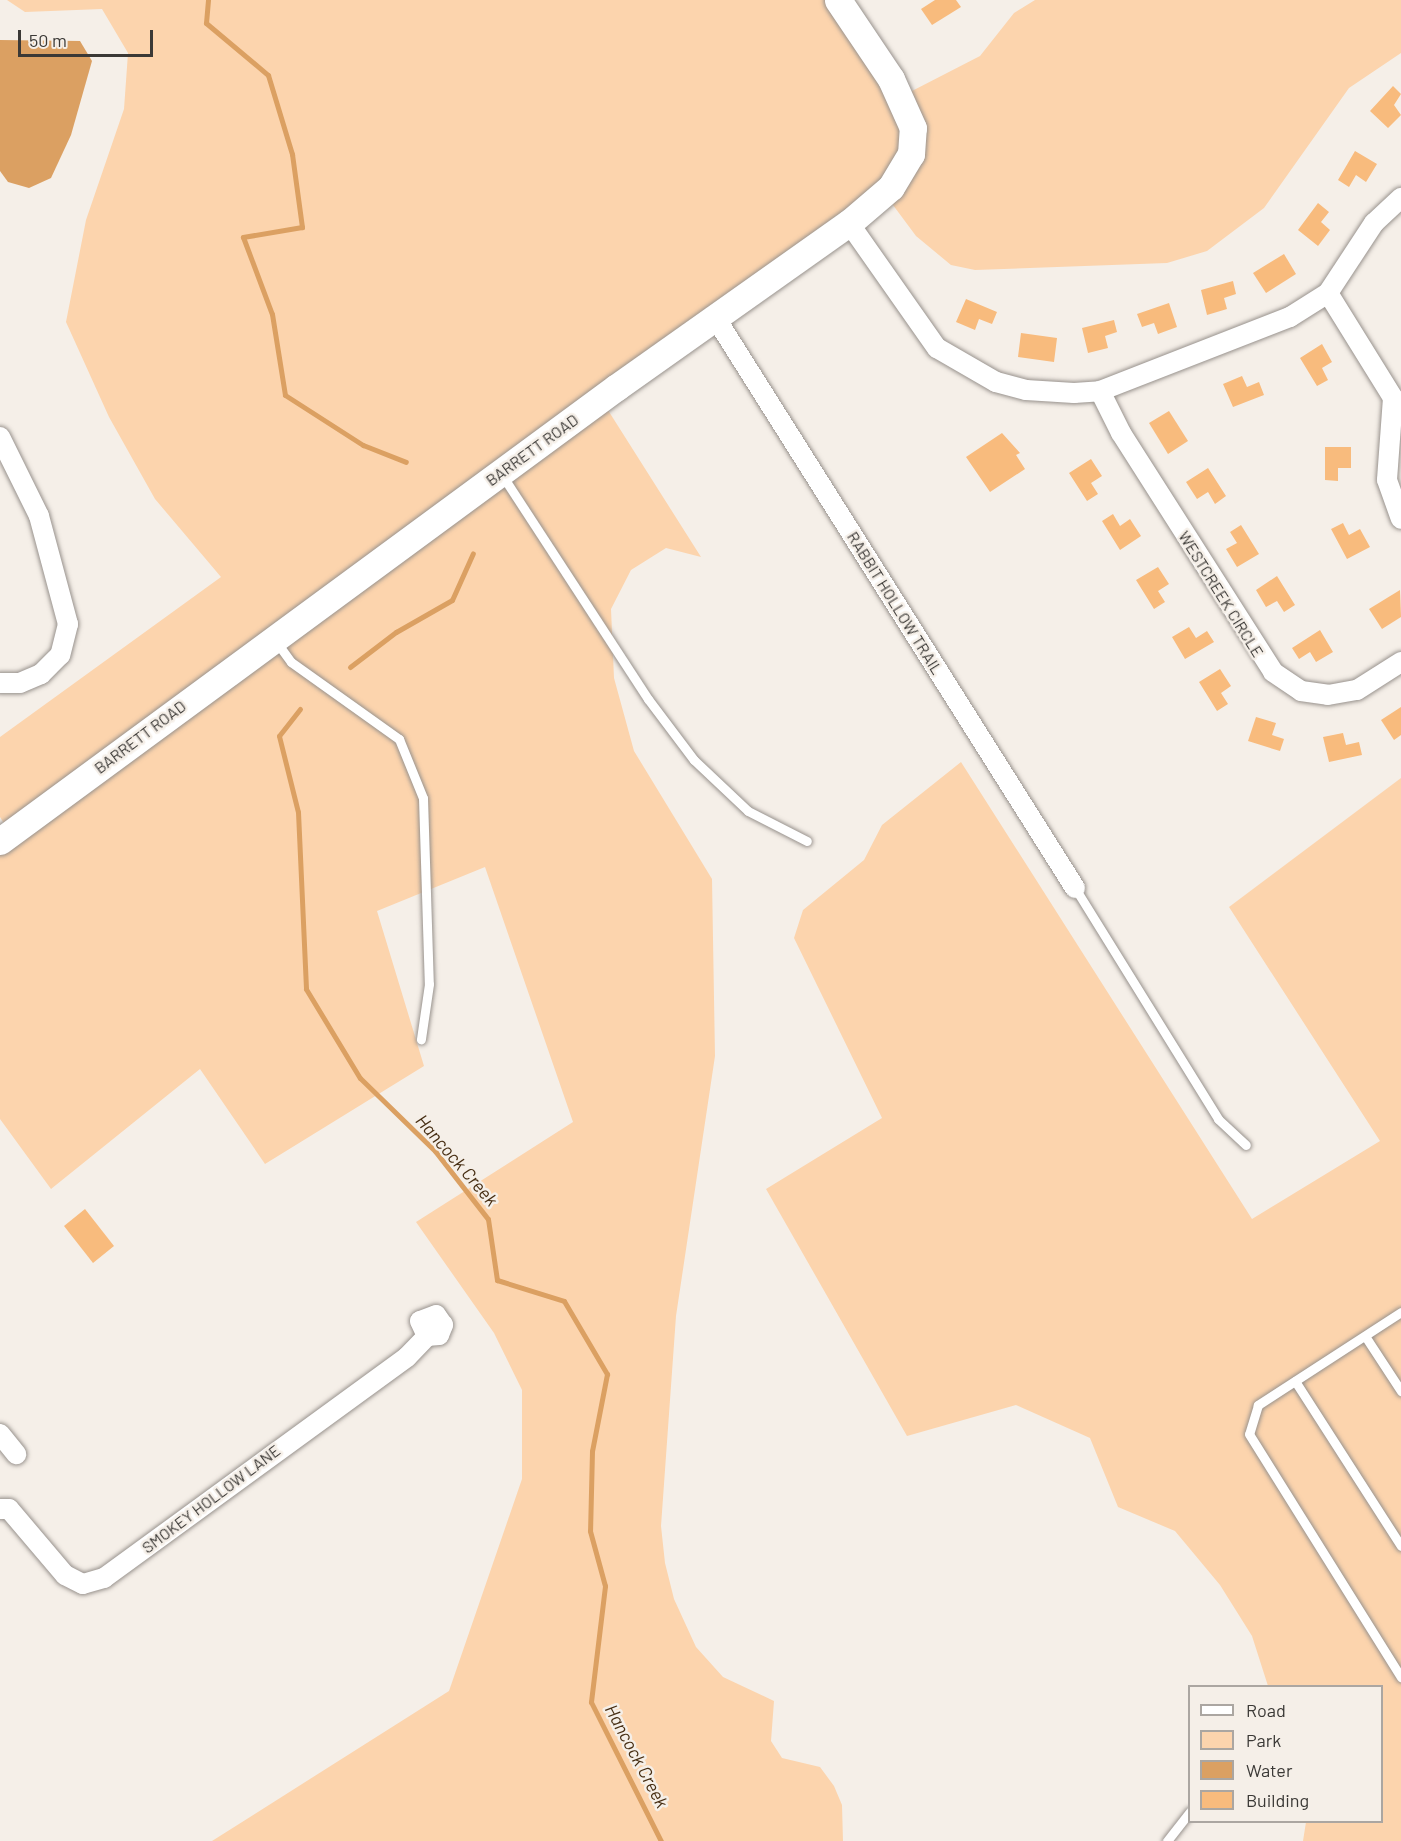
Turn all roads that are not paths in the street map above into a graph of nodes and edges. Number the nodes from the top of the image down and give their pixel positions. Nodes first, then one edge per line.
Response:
1 (838, 0) edge
2 (1401, 198) edge
3 (849, 223) junction
4 (1328, 292) junction
5 (715, 317) junction
6 (1100, 390) junction
7 (0, 437) edge
8 (500, 473) junction
9 (1401, 519) edge
10 (274, 638) junction
11 (1401, 662) edge
12 (0, 683) edge
13 (0, 841) edge
14 (807, 841) dead end
15 (1075, 888) joint
16 (421, 1039) dead end
17 (1246, 1144) dead end
18 (1401, 1312) edge
19 (427, 1336) dead end
20 (1365, 1336) junction
21 (1295, 1381) junction
22 (1401, 1391) edge
23 (0, 1434) edge
24 (16, 1454) dead end
25 (0, 1509) edge
26 (1401, 1546) edge
27 (1401, 1677) edge
28 (1188, 1815) edge
29 (1167, 1841) edge

1 - 3 street, BARRETT ROAD
2 - 4 street
3 - 5 street, BARRETT ROAD
3 - 6 street
4 - 6 street
4 - 9 street
5 - 8 street, BARRETT ROAD
5 - 15 street, RABBIT HOLLOW TRAIL
6 - 11 street, WESTCREEK CIRCLE
7 - 12 street
8 - 10 street, BARRETT ROAD
8 - 14 lane
10 - 13 street, BARRETT ROAD
10 - 16 lane
15 - 17 lane
18 - 20 lane
19 - 25 street, SMOKEY HOLLOW LANE
20 - 21 lane
20 - 22 lane
21 - 26 lane
21 - 27 lane
23 - 24 street
28 - 29 lane

